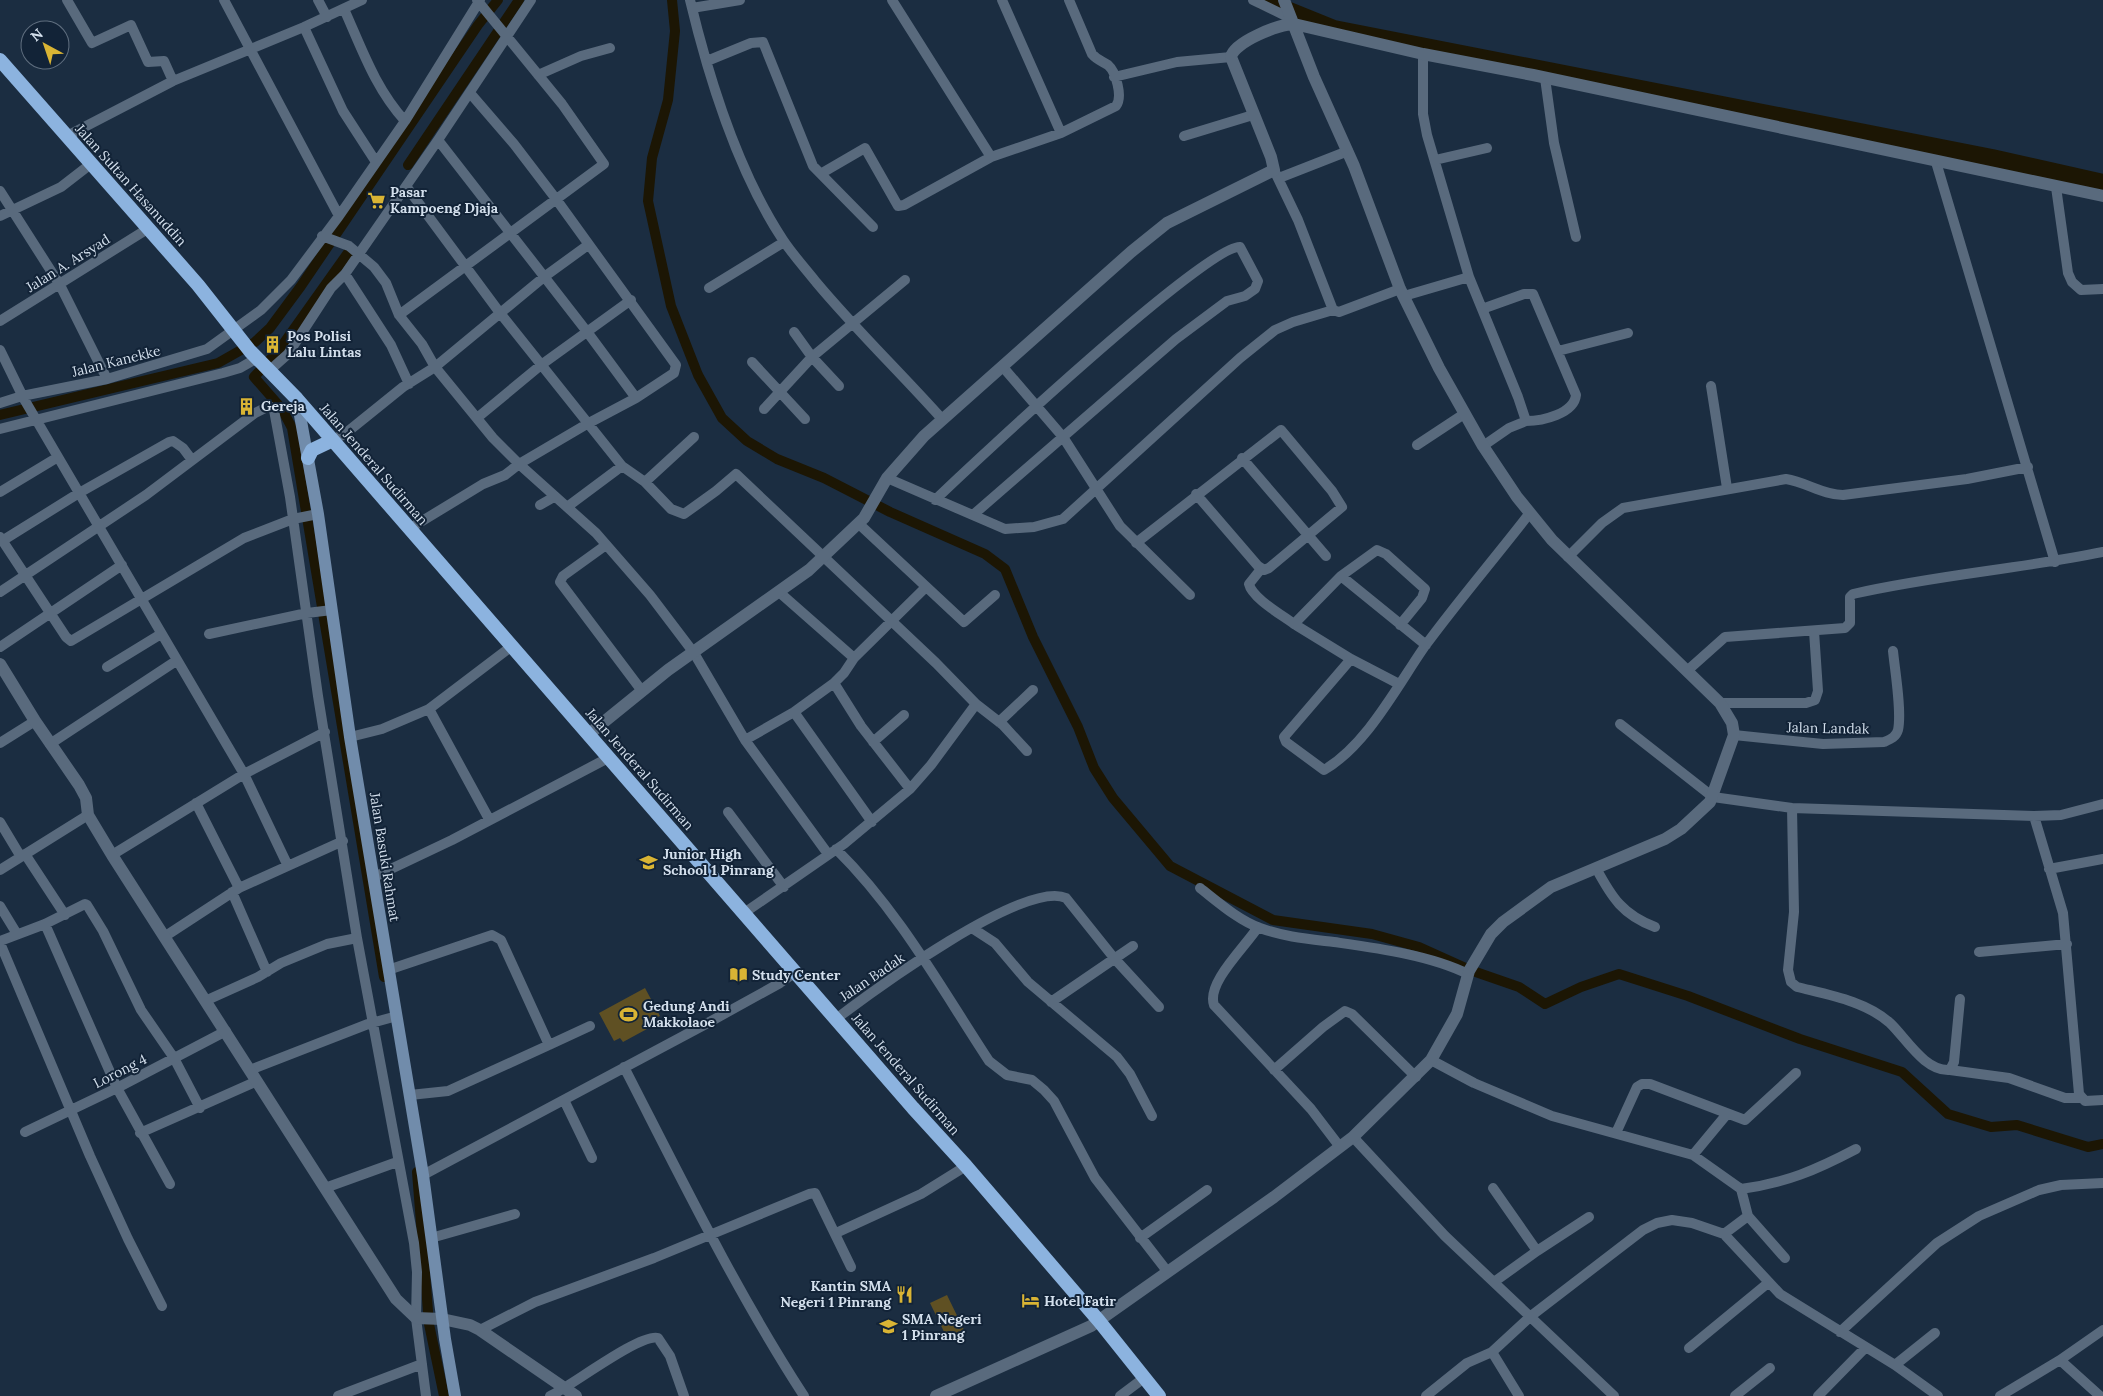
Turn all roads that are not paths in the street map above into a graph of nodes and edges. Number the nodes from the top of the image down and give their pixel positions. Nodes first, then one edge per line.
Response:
1 (67, 0) edge
2 (224, 0) edge
3 (318, 0) edge
4 (362, 0) edge
5 (531, 0) edge
6 (740, 0) edge
7 (892, 0) edge
8 (1002, 0) edge
9 (1069, 0) edge
10 (1253, 0) edge
11 (478, 1) edge
12 (691, 4) edge
13 (344, 9) junction
14 (1290, 13) edge
15 (327, 17) junction
16 (304, 27) junction
17 (507, 36) junction
18 (249, 48) junction
19 (610, 48) dead end
20 (1424, 54) junction
21 (1231, 57) junction
22 (0, 60) edge
23 (707, 62) junction
24 (538, 75) junction
25 (1114, 77) junction
26 (1545, 78) junction
27 (172, 81) junction
28 (470, 93) junction
29 (1253, 115) junction
30 (405, 121) junction
31 (1061, 133) junction
32 (66, 136) junction
33 (1184, 136) dead end
34 (438, 140) junction
35 (1487, 148) dead end
36 (1348, 151) junction
37 (991, 157) junction
38 (1435, 160) junction
39 (376, 162) junction
40 (92, 163) junction
41 (1938, 166) junction
42 (822, 173) junction
43 (1277, 174) junction
44 (406, 186) junction
45 (0, 191) edge
46 (2056, 194) junction
47 (2103, 196) edge
48 (556, 199) junction
49 (13, 211) junction
50 (0, 216) edge
51 (339, 216) junction
52 (874, 227) dead end
53 (149, 228) junction
54 (510, 233) junction
55 (322, 236) junction
56 (1576, 237) dead end
57 (784, 242) junction
58 (588, 245) junction
59 (359, 253) junction
60 (466, 266) junction
61 (345, 274) junction
62 (544, 277) junction
63 (1469, 277) junction
64 (906, 280) dead end
65 (60, 285) junction
66 (709, 288) dead end
67 (2103, 289) edge
68 (1402, 293) junction
69 (631, 300) junction
70 (1482, 308) junction
71 (1333, 310) junction
72 (500, 313) junction
73 (400, 315) junction
74 (0, 321) edge
75 (851, 323) junction
76 (794, 332) dead end
77 (1628, 332) dead end
78 (234, 333) junction
79 (588, 333) junction
80 (0, 350) edge
81 (1558, 351) junction
82 (812, 357) junction
83 (260, 361) junction
84 (752, 362) dead end
85 (541, 365) junction
86 (1002, 366) junction
87 (434, 367) junction
88 (107, 379) junction
89 (409, 384) junction
90 (839, 386) dead end
91 (1711, 386) dead end
92 (780, 391) junction
93 (23, 398) junction
94 (636, 398) junction
95 (297, 399) junction
96 (0, 403) edge
97 (1037, 406) junction
98 (764, 409) dead end
99 (1464, 414) junction
100 (36, 418) junction
101 (477, 418) junction
102 (805, 419) dead end
103 (942, 419) junction
104 (1526, 422) junction
105 (587, 424) junction
106 (0, 429) edge
107 (694, 437) dead end
108 (1064, 437) junction
109 (331, 440) junction
110 (1417, 445) dead end
111 (1483, 446) junction
112 (58, 457) junction
113 (308, 458) junction
114 (1242, 458) junction
115 (192, 460) junction
116 (520, 464) junction
117 (622, 466) junction
118 (2028, 468) junction
119 (886, 481) junction
120 (645, 482) junction
121 (1727, 488) junction
122 (1097, 489) junction
123 (0, 492) edge
124 (79, 494) junction
125 (1196, 494) junction
126 (554, 497) junction
127 (935, 500) junction
128 (540, 505) dead end
129 (566, 507) junction
130 (314, 514) junction
131 (1529, 514) junction
132 (972, 516) junction
133 (293, 519) junction
134 (859, 524) junction
135 (97, 526) junction
136 (408, 529) junction
137 (1306, 536) junction
138 (1, 539) edge
139 (1136, 543) junction
140 (606, 544) junction
141 (2103, 552) edge
142 (1326, 556) dead end
143 (1568, 556) junction
144 (824, 557) junction
145 (2055, 562) junction
146 (122, 565) junction
147 (1261, 569) junction
148 (25, 575) junction
149 (1341, 576) junction
150 (926, 587) junction
151 (0, 592) edge
152 (780, 592) junction
153 (995, 595) dead end
154 (1190, 595) dead end
155 (141, 598) junction
156 (328, 610) junction
157 (50, 612) junction
158 (307, 612) junction
159 (891, 620) junction
160 (1294, 624) junction
161 (1400, 625) junction
162 (1814, 631) junction
163 (161, 634) junction
164 (209, 634) dead end
165 (1426, 645) junction
166 (512, 646) junction
167 (0, 647) edge
168 (1893, 652) dead end
169 (694, 653) junction
170 (854, 658) junction
171 (1351, 659) junction
172 (176, 661) junction
173 (0, 664) edge
174 (107, 667) dead end
175 (1688, 670) junction
176 (834, 684) junction
177 (1399, 684) junction
178 (642, 690) junction
179 (1033, 690) dead end
180 (1720, 703) junction
181 (976, 704) junction
182 (429, 709) junction
183 (794, 712) junction
184 (904, 716) dead end
185 (35, 721) junction
186 (999, 722) junction
187 (1620, 724) dead end
188 (325, 732) junction
189 (589, 734) junction
190 (1734, 736) junction
191 (350, 737) junction
192 (745, 740) junction
193 (873, 742) junction
194 (0, 743) edge
195 (50, 744) junction
196 (1027, 751) dead end
197 (608, 758) junction
198 (244, 774) junction
199 (910, 789) junction
200 (1713, 797) junction
201 (196, 803) junction
202 (2103, 804) edge
203 (1792, 808) junction
204 (728, 812) dead end
205 (88, 815) junction
206 (2034, 816) junction
207 (489, 819) junction
208 (0, 822) edge
209 (872, 822) junction
210 (343, 841) junction
211 (832, 851) junction
212 (112, 855) junction
213 (23, 856) junction
214 (2103, 860) edge
215 (287, 864) junction
216 (1596, 868) junction
217 (2049, 869) junction
218 (0, 870) edge
219 (374, 876) junction
220 (784, 887) junction
221 (1200, 888) dead end
222 (236, 890) junction
223 (0, 906) edge
224 (744, 913) junction
225 (65, 915) junction
226 (45, 924) junction
227 (1258, 927) junction
228 (1655, 927) dead end
229 (972, 928) junction
230 (17, 934) junction
231 (164, 937) junction
232 (357, 938) junction
233 (0, 942) edge
234 (2067, 944) junction
235 (1133, 946) dead end
236 (1979, 952) dead end
237 (1114, 958) junction
238 (924, 959) junction
239 (388, 970) junction
240 (1462, 970) junction
241 (267, 972) junction
242 (796, 972) junction
243 (1960, 999) dead end
244 (205, 1001) junction
245 (1051, 1002) junction
246 (1159, 1007) dead end
247 (393, 1017) junction
248 (836, 1018) junction
249 (374, 1022) junction
250 (590, 1026) dead end
251 (226, 1031) junction
252 (549, 1045) junction
253 (174, 1058) junction
254 (1431, 1060) junction
255 (624, 1067) junction
256 (1274, 1070) junction
257 (1950, 1070) junction
258 (1796, 1073) dead end
259 (254, 1076) junction
260 (1416, 1077) junction
261 (117, 1088) junction
262 (410, 1095) junction
263 (2082, 1098) junction
264 (564, 1100) junction
265 (2103, 1100) edge
266 (200, 1108) junction
267 (71, 1111) junction
268 (1727, 1114) junction
269 (1152, 1116) dead end
270 (25, 1132) dead end
271 (140, 1133) junction
272 (1616, 1134) junction
273 (1353, 1137) junction
274 (1340, 1147) junction
275 (1856, 1150) dead end
276 (1693, 1155) junction
277 (592, 1158) dead end
278 (397, 1162) junction
279 (966, 1166) junction
280 (423, 1175) junction
281 (2103, 1183) edge
282 (170, 1184) dead end
283 (325, 1188) junction
284 (1493, 1188) dead end
285 (1741, 1189) junction
286 (1207, 1190) dead end
287 (515, 1214) dead end
288 (1748, 1216) junction
289 (1590, 1217) dead end
290 (836, 1233) junction
291 (1724, 1234) junction
292 (710, 1235) junction
293 (431, 1238) junction
294 (1140, 1238) junction
295 (1537, 1251) junction
296 (1785, 1258) dead end
297 (850, 1267) dead end
298 (1167, 1271) junction
299 (1494, 1282) junction
300 (1768, 1283) junction
301 (162, 1306) dead end
302 (1531, 1316) junction
303 (428, 1319) junction
304 (1099, 1321) junction
305 (480, 1330) junction
306 (2103, 1330) edge
307 (1840, 1332) junction
308 (1935, 1333) dead end
309 (1689, 1348) dead end
310 (1865, 1348) junction
311 (1492, 1352) junction
312 (2060, 1360) junction
313 (422, 1364) junction
314 (1895, 1365) junction
315 (1770, 1368) dead end
316 (1144, 1378) junction
317 (571, 1392) edge
318 (338, 1396) edge
319 (426, 1396) edge
320 (455, 1396) edge
321 (550, 1396) edge
322 (684, 1396) edge
323 (804, 1396) edge
324 (936, 1396) edge
325 (1120, 1396) edge
326 (1159, 1396) edge
327 (1426, 1396) edge
328 (1519, 1396) edge
329 (1614, 1396) edge
330 (1735, 1396) edge
331 (1818, 1396) edge
332 (1938, 1396) edge
333 (2000, 1396) edge
334 (2100, 1396) edge

1 - 27 street
2 - 18 street
3 - 15 street
4 - 13 street
5 - 17 street
6 - 12 street
7 - 37 street
8 - 31 street
9 - 25 street
10 - 14 street
11 - 17 street
11 - 30 street, Jalan Kanekke
12 - 23 street
13 - 15 street
13 - 30 street
14 - 20 street
14 - 21 street
14 - 36 street
15 - 16 street
16 - 18 street
16 - 39 street
17 - 24 street
17 - 28 street
18 - 27 street
18 - 51 street
19 - 24 street
20 - 26 street
20 - 38 street
21 - 25 street
21 - 29 street
22 - 32 highway, Jalan Sultan Hasanuddin
23 - 42 street
23 - 57 street
24 - 48 street
25 - 31 street
26 - 41 street
26 - 56 street
27 - 32 street
28 - 34 street
28 - 48 street
29 - 33 street
29 - 43 street
30 - 39 street, Jalan Kanekke
31 - 37 street
32 - 40 highway, Jalan Sultan Hasanuddin
34 - 44 street
34 - 54 street
35 - 38 street
36 - 43 street
36 - 68 street
37 - 42 street
38 - 63 street
39 - 51 street, Jalan Kanekke
40 - 49 street
40 - 53 highway, Jalan Sultan Hasanuddin
41 - 46 street
41 - 118 street
42 - 52 street
43 - 71 street
43 - 86 street
44 - 59 street
44 - 60 street
45 - 49 street
46 - 47 street
46 - 67 street
48 - 54 street
48 - 58 street
49 - 50 street
49 - 65 street
51 - 55 street, Jalan Kanekke
53 - 65 street, Jalan A. Arsyad
53 - 78 highway, Jalan Sultan Hasanuddin
54 - 60 street
54 - 62 street
55 - 59 street
55 - 78 street, Jalan Kanekke
57 - 66 street
57 - 75 street
58 - 62 street
58 - 69 street
59 - 61 street
59 - 73 street
60 - 72 street
60 - 73 street
61 - 83 street
61 - 89 street
62 - 72 street
62 - 79 street
63 - 68 street
63 - 70 street
64 - 75 street
65 - 74 street, Jalan A. Arsyad
65 - 88 street
68 - 71 street
68 - 99 street
69 - 79 street
69 - 94 street
70 - 81 street
70 - 104 street
71 - 122 street
72 - 85 street
72 - 87 street
73 - 87 street
75 - 82 street
75 - 103 street
76 - 82 street
77 - 81 street
78 - 83 highway, Jalan Sultan Hasanuddin
78 - 88 street, Jalan Kanekke
79 - 85 street
79 - 94 street
80 - 93 street
81 - 104 street
82 - 90 street
82 - 92 street
83 - 95 highway, Jalan Jenderal Sudirman
83 - 100 street
84 - 92 street
85 - 101 street
85 - 105 street
86 - 97 street
86 - 103 street
87 - 89 street
87 - 101 street
88 - 93 street, Jalan Kanekke
89 - 109 street
91 - 121 street
92 - 98 street
92 - 102 street
93 - 96 street, Jalan Kanekke
93 - 100 street
94 - 105 street
95 - 109 highway, Jalan Jenderal Sudirman
95 - 113 main road, Jalan Basuki Rahmat
97 - 108 street
97 - 108 street
97 - 127 street
99 - 110 street
99 - 111 street
100 - 106 street
100 - 112 street
101 - 116 street
103 - 119 street
104 - 111 street
105 - 116 street
105 - 117 street
107 - 120 street
108 - 122 street
108 - 132 street
109 - 113 highway
109 - 136 highway, Jalan Jenderal Sudirman
111 - 131 street
112 - 123 street
112 - 124 street
113 - 130 main road, Jalan Basuki Rahmat
114 - 125 street
114 - 137 street
114 - 137 street
115 - 124 street
115 - 133 street
115 - 135 street
116 - 126 street
116 - 136 street
117 - 120 street
117 - 129 street
118 - 121 street
118 - 145 street
119 - 127 street
119 - 134 street
120 - 144 street
121 - 143 street
122 - 132 street
122 - 139 street
124 - 135 street
124 - 138 street
125 - 139 street
125 - 147 street
126 - 128 street
126 - 129 street
127 - 132 street
129 - 140 street
130 - 133 street
130 - 156 main road, Jalan Basuki Rahmat
131 - 143 street
131 - 165 street
133 - 155 street
133 - 158 street
134 - 144 street
134 - 150 street
135 - 146 street
135 - 148 street
136 - 166 highway, Jalan Jenderal Sudirman
137 - 142 street
137 - 147 street
138 - 148 street
139 - 154 street
140 - 169 street
140 - 178 street
141 - 145 street
143 - 175 street
144 - 152 street
144 - 159 street
145 - 162 street
146 - 155 street
146 - 157 street
147 - 160 street
148 - 151 street
148 - 157 street
149 - 160 street
149 - 161 street
149 - 161 street
150 - 153 street
150 - 159 street
152 - 169 street
152 - 170 street
155 - 157 street
155 - 163 street
156 - 158 street
156 - 191 main road, Jalan Basuki Rahmat
157 - 167 street
158 - 164 street
158 - 188 street
159 - 170 street
159 - 181 street
160 - 171 street
161 - 165 street
162 - 175 street
162 - 180 street
163 - 172 street
163 - 174 street
165 - 177 street
166 - 182 street
166 - 189 highway, Jalan Jenderal Sudirman
168 - 190 street, Jalan Landak
169 - 178 street
169 - 192 street
170 - 176 street
171 - 177 street
171 - 177 street
172 - 195 street
172 - 198 street
173 - 185 street
175 - 180 street
176 - 183 street
176 - 193 street
178 - 189 street
179 - 186 street
180 - 190 street
181 - 186 street
181 - 199 street
182 - 191 street
182 - 207 street
183 - 192 street
183 - 209 street
184 - 193 street
185 - 194 street
185 - 195 street
186 - 196 street
187 - 200 street
188 - 198 street
188 - 210 street
189 - 197 highway, Jalan Jenderal Sudirman
190 - 200 street
191 - 219 main road, Jalan Basuki Rahmat
192 - 211 street
193 - 199 street
195 - 205 street
197 - 207 street
197 - 224 highway, Jalan Jenderal Sudirman
198 - 201 street
198 - 215 street
199 - 209 street
200 - 203 street
200 - 216 street
201 - 212 street
201 - 222 street
202 - 206 street
203 - 206 street
203 - 257 street
204 - 220 street
205 - 212 street
205 - 213 street
206 - 217 street
207 - 219 street
208 - 213 street
209 - 211 street
210 - 215 street
210 - 232 street
211 - 220 street
211 - 238 street
212 - 231 street
213 - 218 street
213 - 225 street
214 - 217 street
215 - 222 street
216 - 228 street
216 - 240 street
217 - 234 street
219 - 239 main road, Jalan Basuki Rahmat
220 - 224 street
221 - 227 street
222 - 231 street
222 - 241 street
223 - 230 street
224 - 242 highway, Jalan Jenderal Sudirman
225 - 226 street
225 - 253 street
226 - 230 street
226 - 261 street
227 - 240 street
227 - 256 street
229 - 237 street, Jalan Badak
229 - 238 street, Jalan Badak
229 - 245 street
230 - 233 street
231 - 244 street
232 - 241 street
232 - 249 street
233 - 267 street
234 - 236 street
234 - 263 street
235 - 237 street
237 - 245 street
237 - 246 street
238 - 248 street, Jalan Badak
238 - 294 street
239 - 247 main road, Jalan Basuki Rahmat
239 - 252 street
240 - 254 street
241 - 244 street
242 - 248 highway, Jalan Jenderal Sudirman
242 - 255 street
243 - 257 street
244 - 251 street
245 - 269 street
247 - 249 street
247 - 262 main road, Jalan Basuki Rahmat
248 - 279 highway, Jalan Jenderal Sudirman
249 - 259 street
249 - 278 street
250 - 252 street
251 - 253 street, Lorong 4
251 - 259 street
252 - 262 street
253 - 261 street, Lorong 4
253 - 266 street
254 - 260 street
254 - 272 street
255 - 264 street
255 - 292 street
256 - 260 street
256 - 274 street
257 - 263 street
258 - 268 street
259 - 266 street
259 - 283 street
260 - 273 street
261 - 267 street, Lorong 4
261 - 271 street
262 - 280 main road, Jalan Basuki Rahmat
263 - 265 street
264 - 277 street
264 - 280 street
266 - 271 street
267 - 270 street, Lorong 4
267 - 301 street
268 - 272 street
268 - 276 street
271 - 282 street
272 - 276 street
273 - 274 street
273 - 299 street
274 - 298 street
275 - 285 street
276 - 285 street
278 - 283 street
278 - 303 street
279 - 290 street
279 - 304 highway, Jalan Jenderal Sudirman
280 - 293 main road, Jalan Basuki Rahmat
281 - 307 street
283 - 303 street
284 - 295 street
285 - 288 street
286 - 294 street
287 - 293 street
288 - 291 street
288 - 296 street
289 - 295 street
290 - 292 street
290 - 297 street
291 - 300 street
291 - 302 street
292 - 305 street
292 - 323 street
293 - 303 main road, Jalan Basuki Rahmat
294 - 298 street
295 - 299 street
298 - 304 street
299 - 302 street
300 - 307 street
300 - 309 street
302 - 311 street
302 - 329 street
303 - 305 street
303 - 313 street
303 - 320 main road, Jalan Basuki Rahmat
304 - 316 highway, Jalan Jenderal Sudirman
304 - 324 street
305 - 317 street
306 - 312 street
307 - 310 street
308 - 314 street
310 - 314 street
310 - 331 street
311 - 327 street
311 - 328 street
312 - 333 street
312 - 334 street
313 - 318 street
313 - 319 street
314 - 332 street
315 - 330 street
316 - 325 street
316 - 326 highway, Jalan Jenderal Sudirman
317 - 321 street
317 - 322 street

